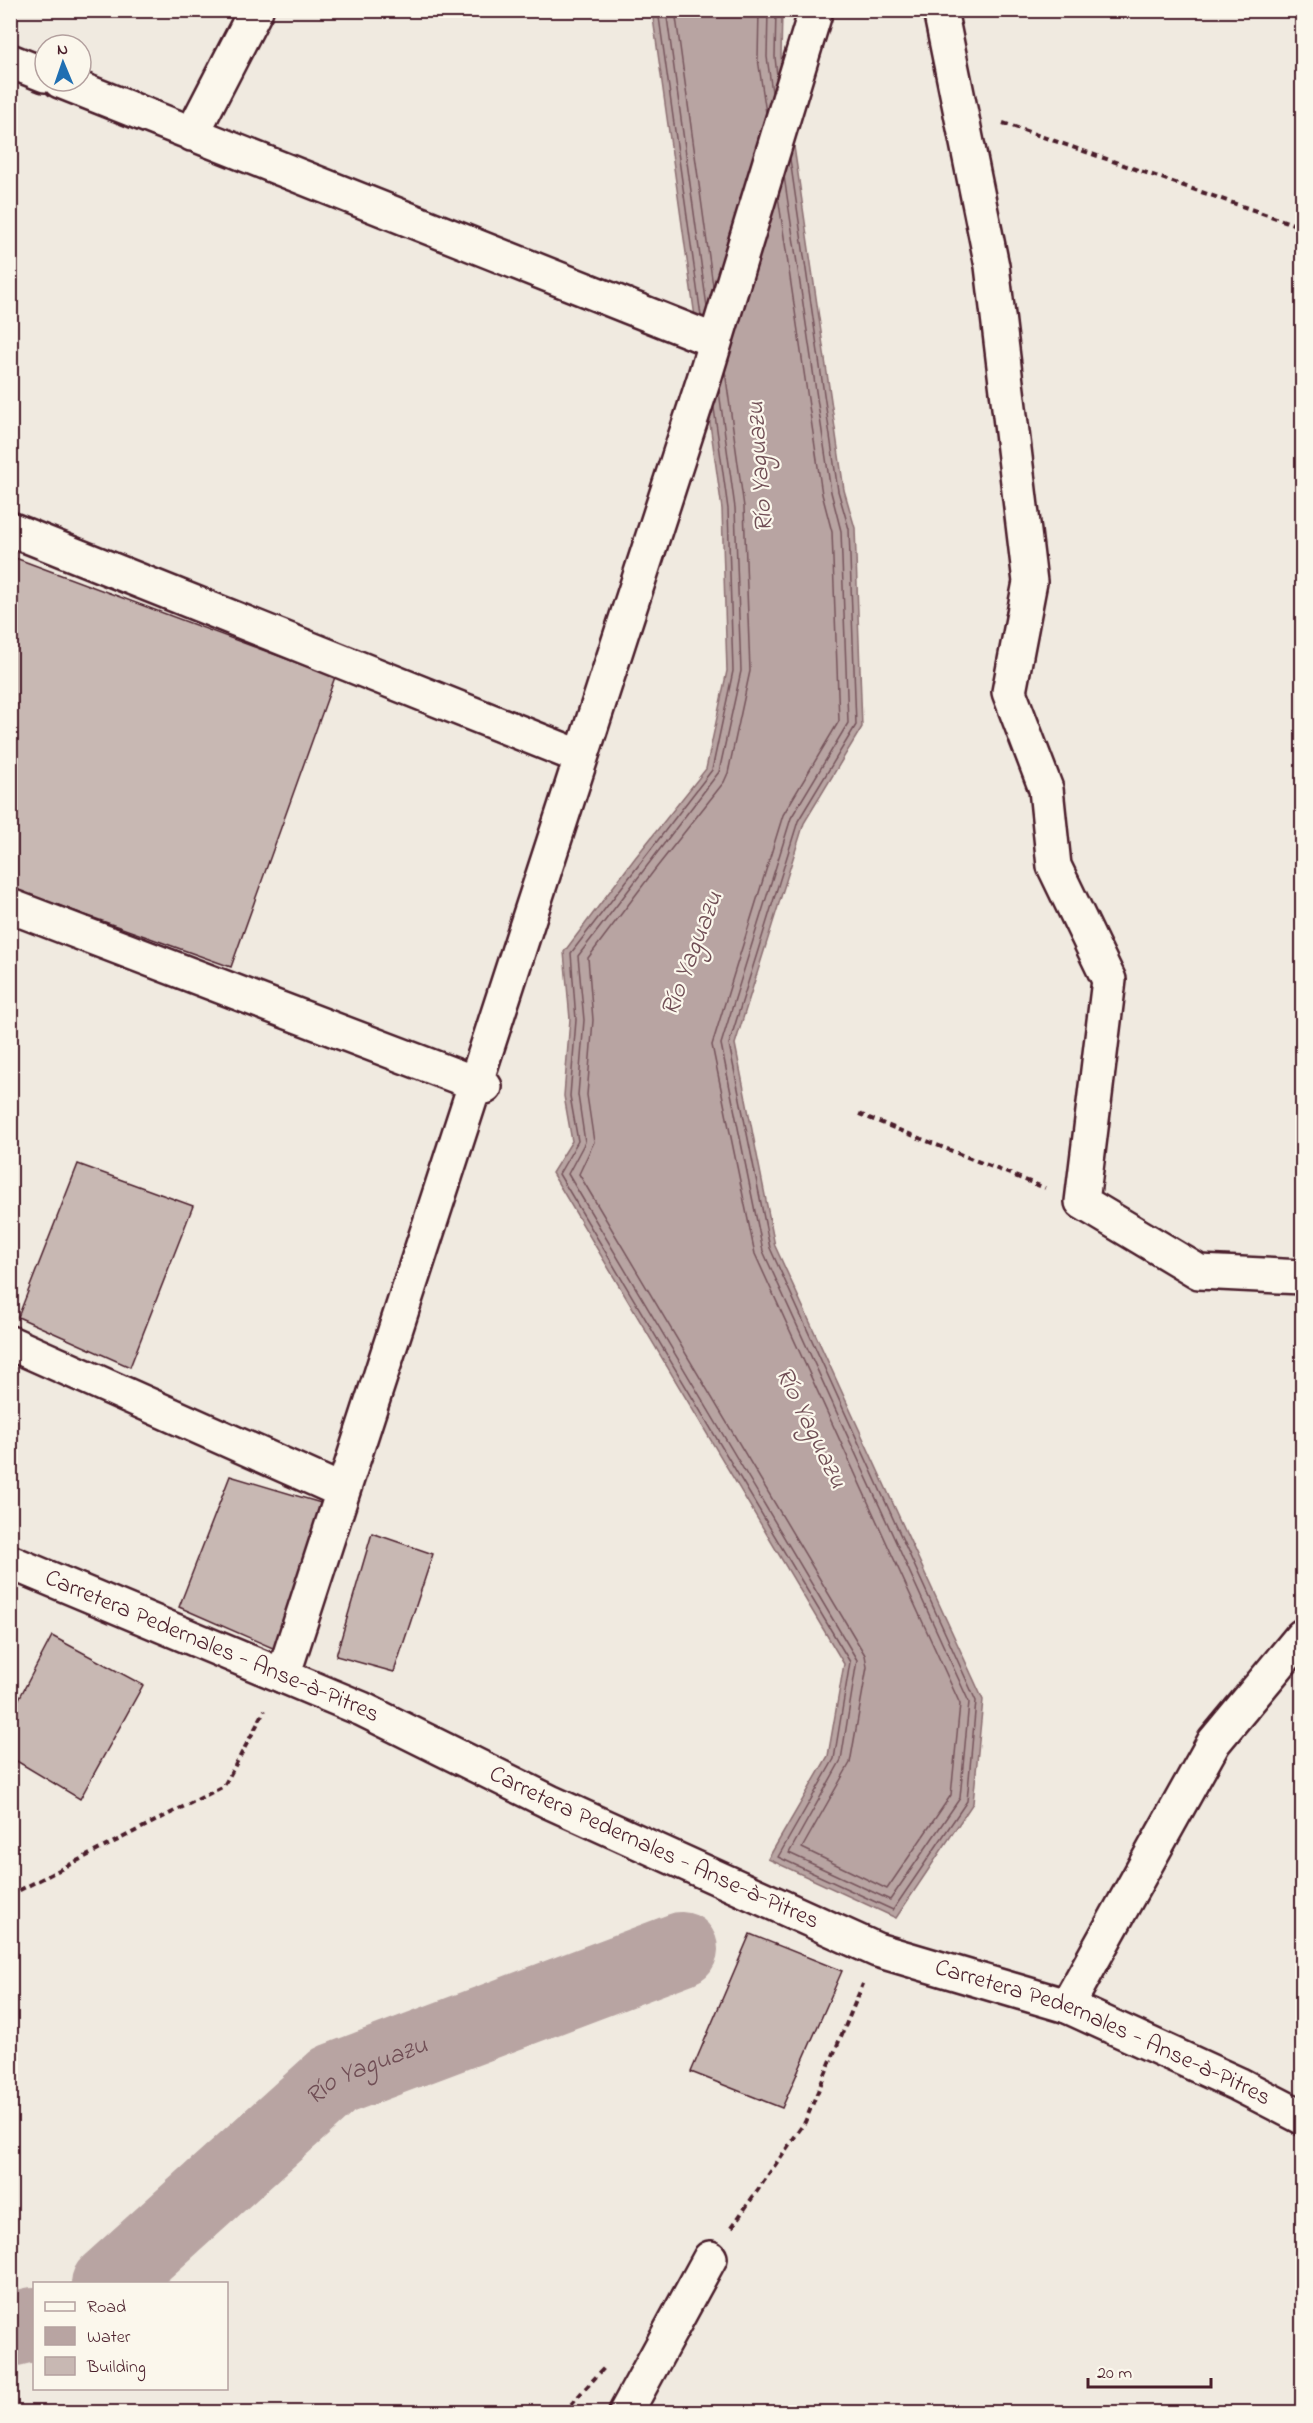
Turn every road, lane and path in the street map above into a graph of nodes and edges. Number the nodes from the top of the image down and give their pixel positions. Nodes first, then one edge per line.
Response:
1 (256, 10) edge
2 (816, 10) edge
3 (940, 10) edge
4 (10, 61) edge
5 (33, 70) edge
6 (90, 93) edge
7 (959, 108) junction
8 (192, 134) junction
9 (1302, 227) edge
10 (715, 341) junction
11 (10, 529) edge
12 (581, 757) junction
13 (10, 906) edge
14 (485, 1087) dead end
15 (859, 1114) dead end
16 (1082, 1202) junction
17 (1302, 1277) edge
18 (10, 1343) edge
19 (342, 1491) junction
20 (10, 1562) edge
21 (1302, 1636) edge
22 (283, 1676) junction
23 (10, 1895) edge
24 (877, 1950) junction
25 (1067, 2006) junction
26 (1302, 2117) edge
27 (710, 2258) joint
28 (610, 2361) dead end
29 (564, 2412) edge
30 (626, 2412) edge

1 - 8 street
2 - 10 street
3 - 7 street
4 - 5 street
6 - 8 street
7 - 9 path
7 - 16 street
8 - 10 street
10 - 12 street
11 - 12 street
12 - 19 street
13 - 14 street
15 - 16 path
16 - 17 street
18 - 19 street
19 - 22 street
20 - 22 street, Carretera Pedernales - Anse-à-Pitres
21 - 25 street
22 - 23 path
22 - 24 street, Carretera Pedernales - Anse-à-Pitres
24 - 25 street, Carretera Pedernales - Anse-à-Pitres
24 - 27 path
25 - 26 street, Carretera Pedernales - Anse-à-Pitres
27 - 30 street
28 - 29 path

